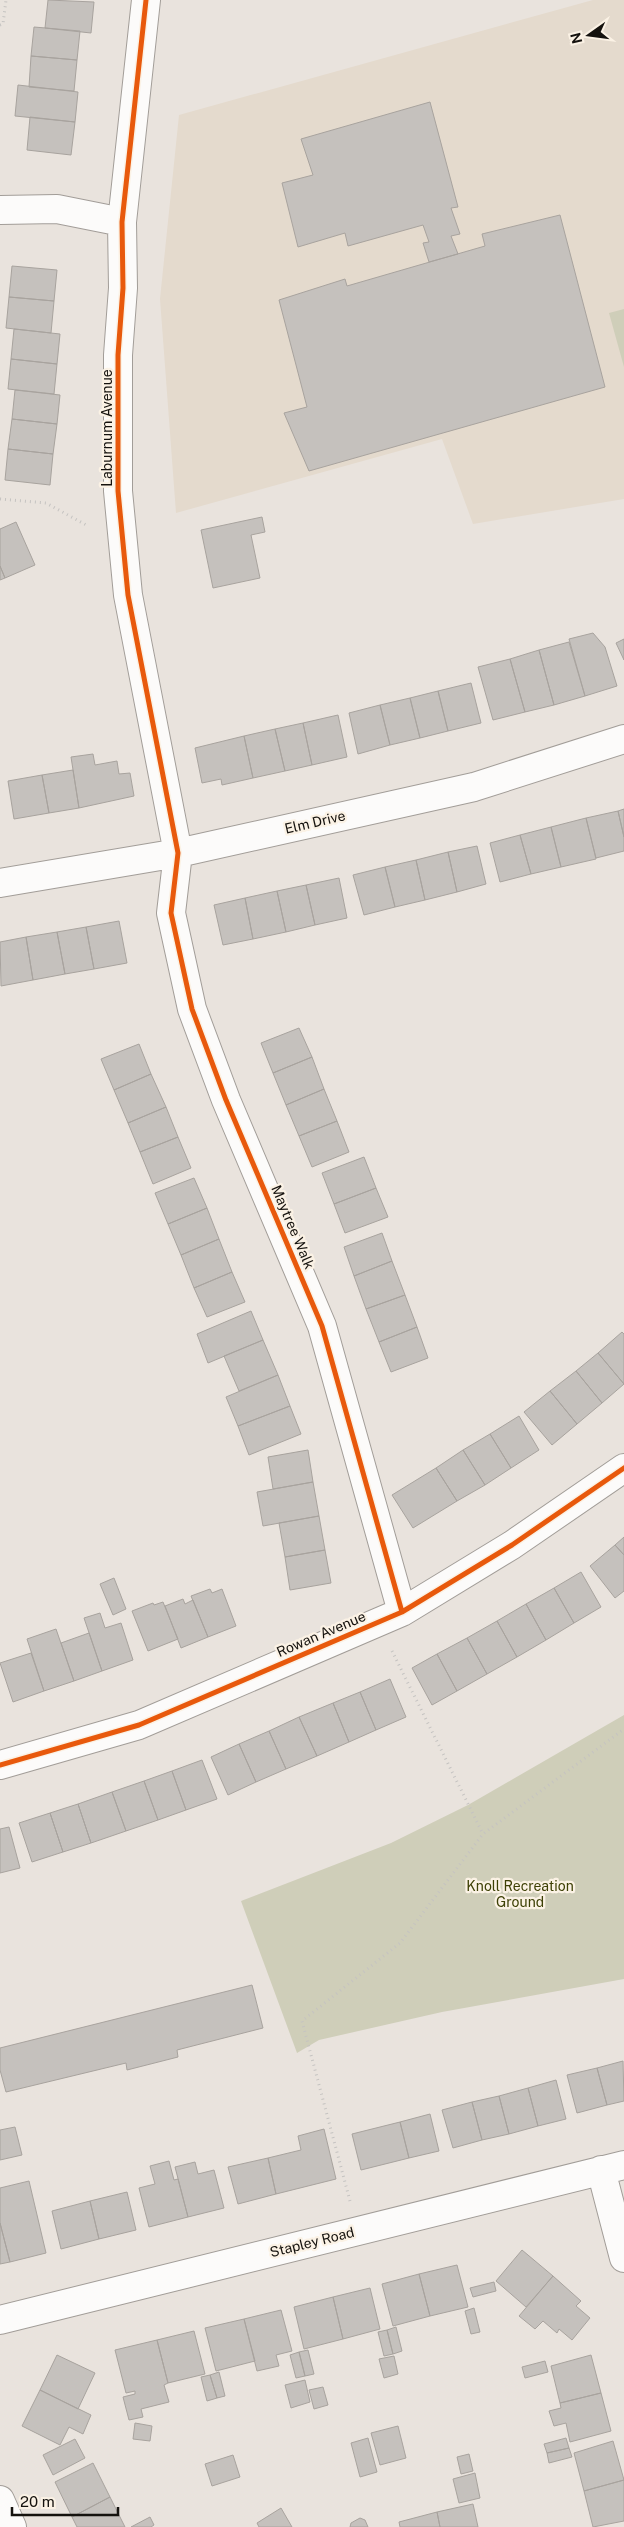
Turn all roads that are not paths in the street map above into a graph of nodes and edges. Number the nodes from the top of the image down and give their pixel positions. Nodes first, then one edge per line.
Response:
1 (146, 0) edge
2 (0, 210) edge
3 (122, 222) junction
4 (624, 739) edge
5 (178, 853) junction
6 (0, 883) edge
7 (624, 1468) edge
8 (390, 1617) junction
9 (0, 1765) edge
10 (613, 2168) edge
11 (624, 2258) edge
12 (0, 2320) edge
13 (0, 2500) edge
14 (12, 2527) edge

1 - 3 street, Laburnum Avenue
2 - 3 street
3 - 5 street, Laburnum Avenue
4 - 5 street, Elm Drive
5 - 6 street, Elm Drive
5 - 8 street, Maytree Walk
7 - 8 street, Rowan Avenue
8 - 9 street, Rowan Avenue
10 - 11 street
10 - 12 street, Stapley Road
13 - 14 street

